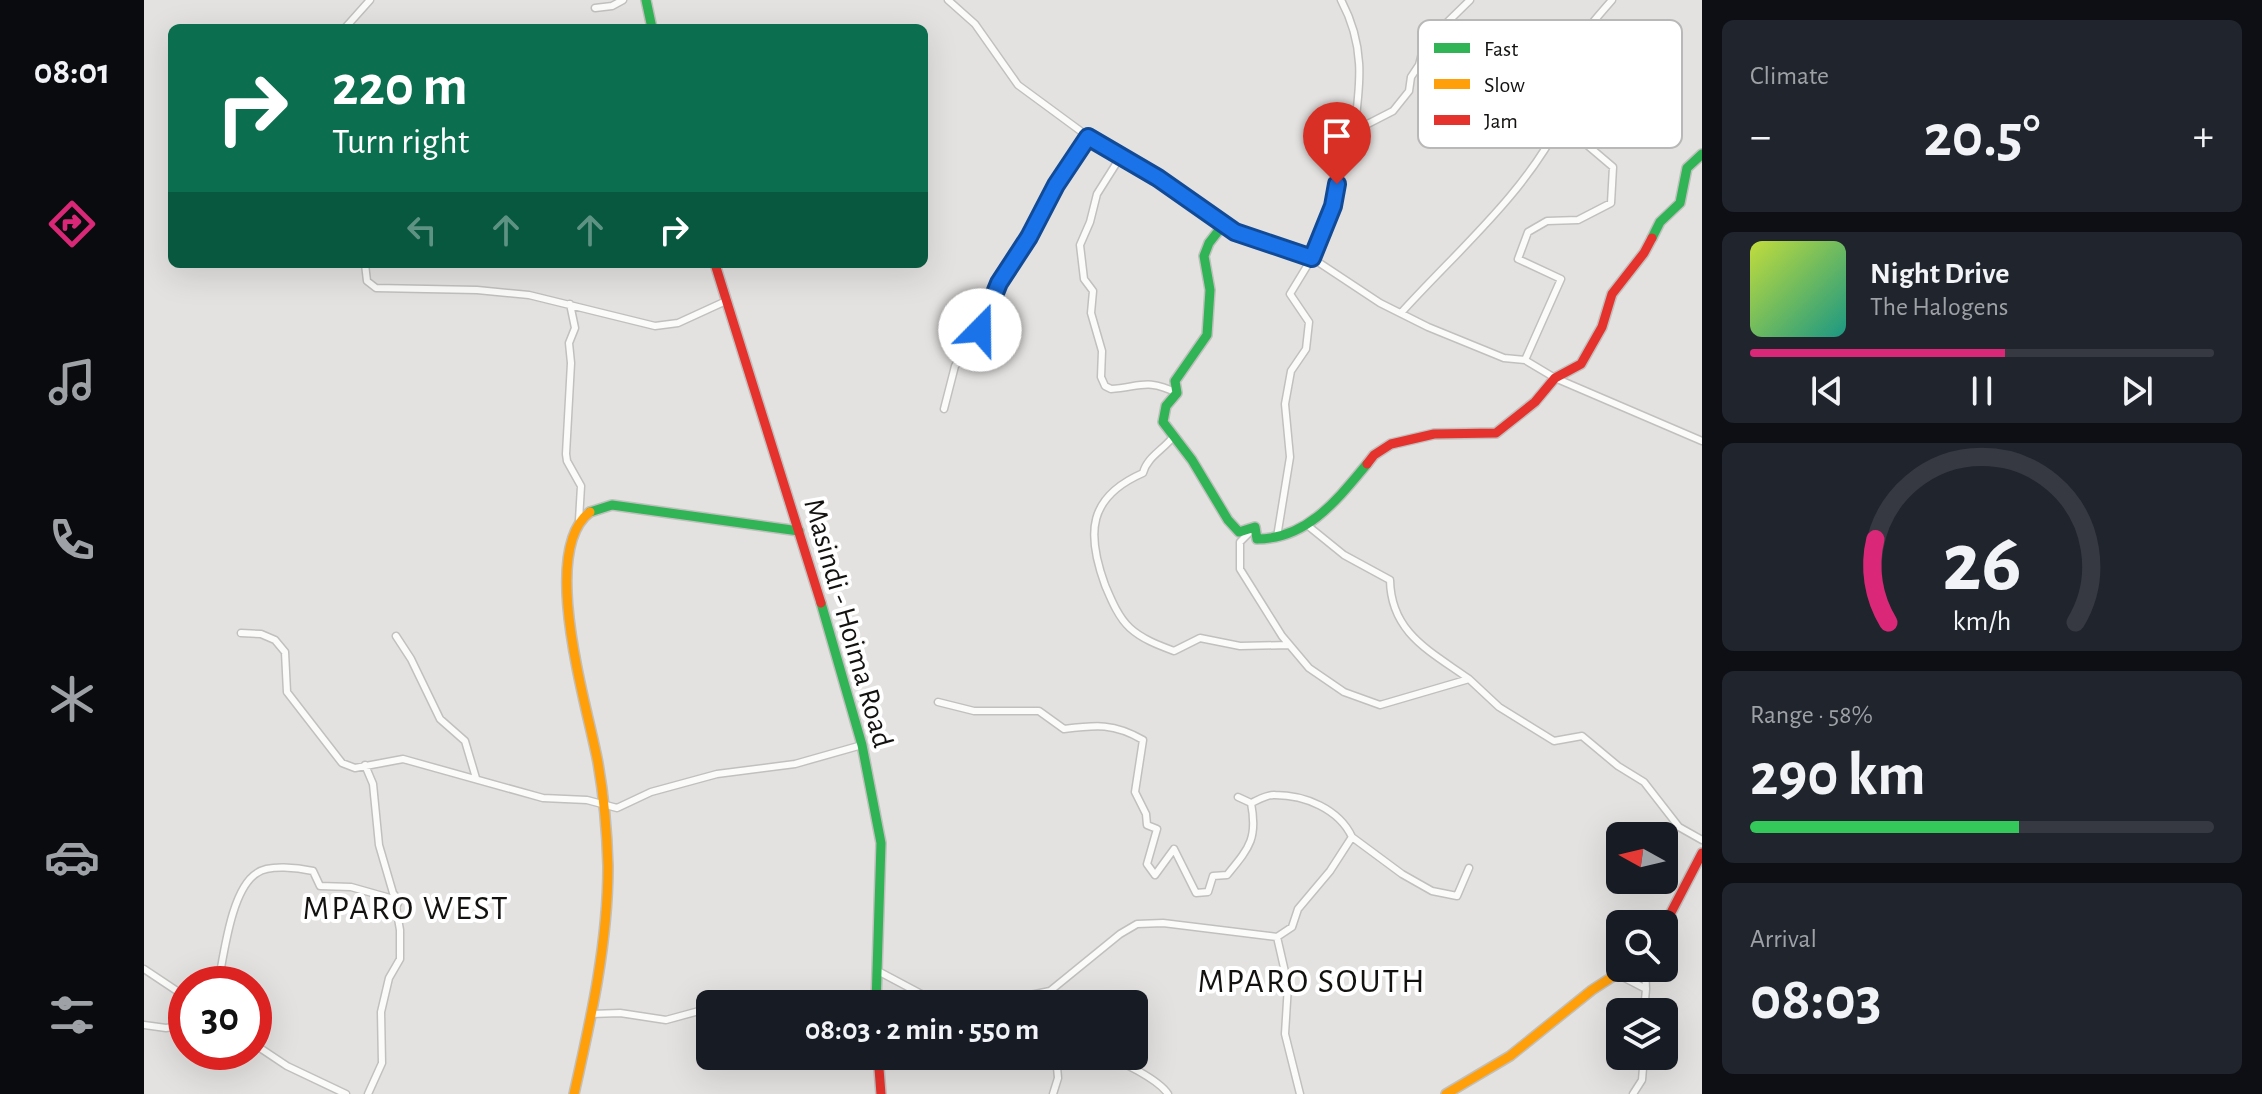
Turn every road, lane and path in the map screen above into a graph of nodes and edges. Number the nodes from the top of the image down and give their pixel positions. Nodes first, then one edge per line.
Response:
1 (370, 0) edge
2 (623, 0) edge
3 (646, 0) edge
4 (948, 0) edge
5 (1341, 0) edge
6 (1470, 0) edge
7 (1612, 0) edge
8 (595, 8) dead end
9 (1450, 20) edge
10 (1595, 20) edge
11 (349, 24) edge
12 (651, 24) edge
13 (1418, 66) edge
14 (1354, 131) junction
15 (1088, 137) junction
16 (1544, 148) edge
17 (1591, 148) edge
18 (1702, 154) edge
19 (1121, 156) junction
20 (1223, 225) junction
21 (1312, 258) junction
22 (365, 268) edge
23 (716, 268) edge
24 (726, 301) junction
25 (570, 304) junction
26 (1401, 313) junction
27 (1525, 360) junction
28 (1555, 378) junction
29 (1177, 393) junction
30 (944, 409) dead end
31 (1173, 437) junction
32 (1702, 441) edge
33 (579, 520) junction
34 (1307, 525) junction
35 (1255, 527) junction
36 (799, 531) junction
37 (1277, 537) junction
38 (241, 633) dead end
39 (396, 636) dead end
40 (1289, 645) junction
41 (1469, 679) junction
42 (938, 702) dead end
43 (862, 745) junction
44 (365, 765) junction
45 (476, 778) junction
46 (1238, 797) dead end
47 (1251, 803) junction
48 (604, 804) junction
49 (1352, 837) junction
50 (1702, 840) edge
51 (1702, 853) edge
52 (1469, 868) dead end
53 (399, 901) junction
54 (1672, 910) edge
55 (1277, 937) junction
56 (222, 966) edge
57 (144, 969) edge
58 (876, 970) junction
59 (1606, 981) edge
60 (1637, 982) edge
61 (1646, 982) edge
62 (168, 985) edge
63 (1646, 989) junction
64 (876, 990) edge
65 (916, 990) edge
66 (1051, 990) edge
67 (1645, 998) edge
68 (696, 1013) edge
69 (591, 1014) junction
70 (144, 1025) edge
71 (168, 1028) edge
72 (272, 1056) edge
73 (879, 1070) edge
74 (1057, 1070) edge
75 (1134, 1070) edge
76 (1643, 1070) edge
77 (346, 1094) edge
78 (368, 1094) edge
79 (574, 1094) edge
80 (881, 1094) edge
81 (1053, 1094) edge
82 (1168, 1094) edge
83 (1300, 1094) edge
84 (1446, 1094) edge
85 (1633, 1094) edge

1 - 11 street
2 - 8 street
3 - 12 street
4 - 15 street
5 - 14 street
6 - 9 street
7 - 10 street
13 - 14 street
14 - 21 street
15 - 19 street
15 - 30 street
16 - 26 street
17 - 27 street
18 - 28 street
19 - 20 street
19 - 29 street
20 - 21 street
20 - 29 street
21 - 26 street
21 - 37 street
22 - 25 street
23 - 24 street, Masindi - Hoima Road
24 - 25 street
24 - 36 street, Masindi - Hoima Road
25 - 33 street
26 - 27 street
27 - 28 street
28 - 32 street
28 - 34 street
29 - 31 street
31 - 35 street
31 - 40 street
33 - 36 street
33 - 48 street
34 - 37 street
34 - 41 street
35 - 37 street
35 - 40 street
36 - 43 street, Masindi - Hoima Road
38 - 44 street
39 - 45 street
40 - 41 street
41 - 50 street
42 - 47 street
43 - 48 street
43 - 58 street, Masindi - Hoima Road
44 - 45 street
44 - 53 street
45 - 48 street
46 - 47 street
47 - 49 street
48 - 69 street
49 - 52 street
49 - 55 street
51 - 54 street
53 - 56 street
53 - 78 street
55 - 66 street
55 - 83 street
57 - 62 street
58 - 64 street, Masindi - Hoima Road
58 - 65 street
59 - 84 street
60 - 63 street
61 - 63 street
63 - 67 street
68 - 69 street
69 - 79 street
70 - 71 street
72 - 77 street
73 - 80 street
74 - 81 street
75 - 82 street
76 - 85 street

